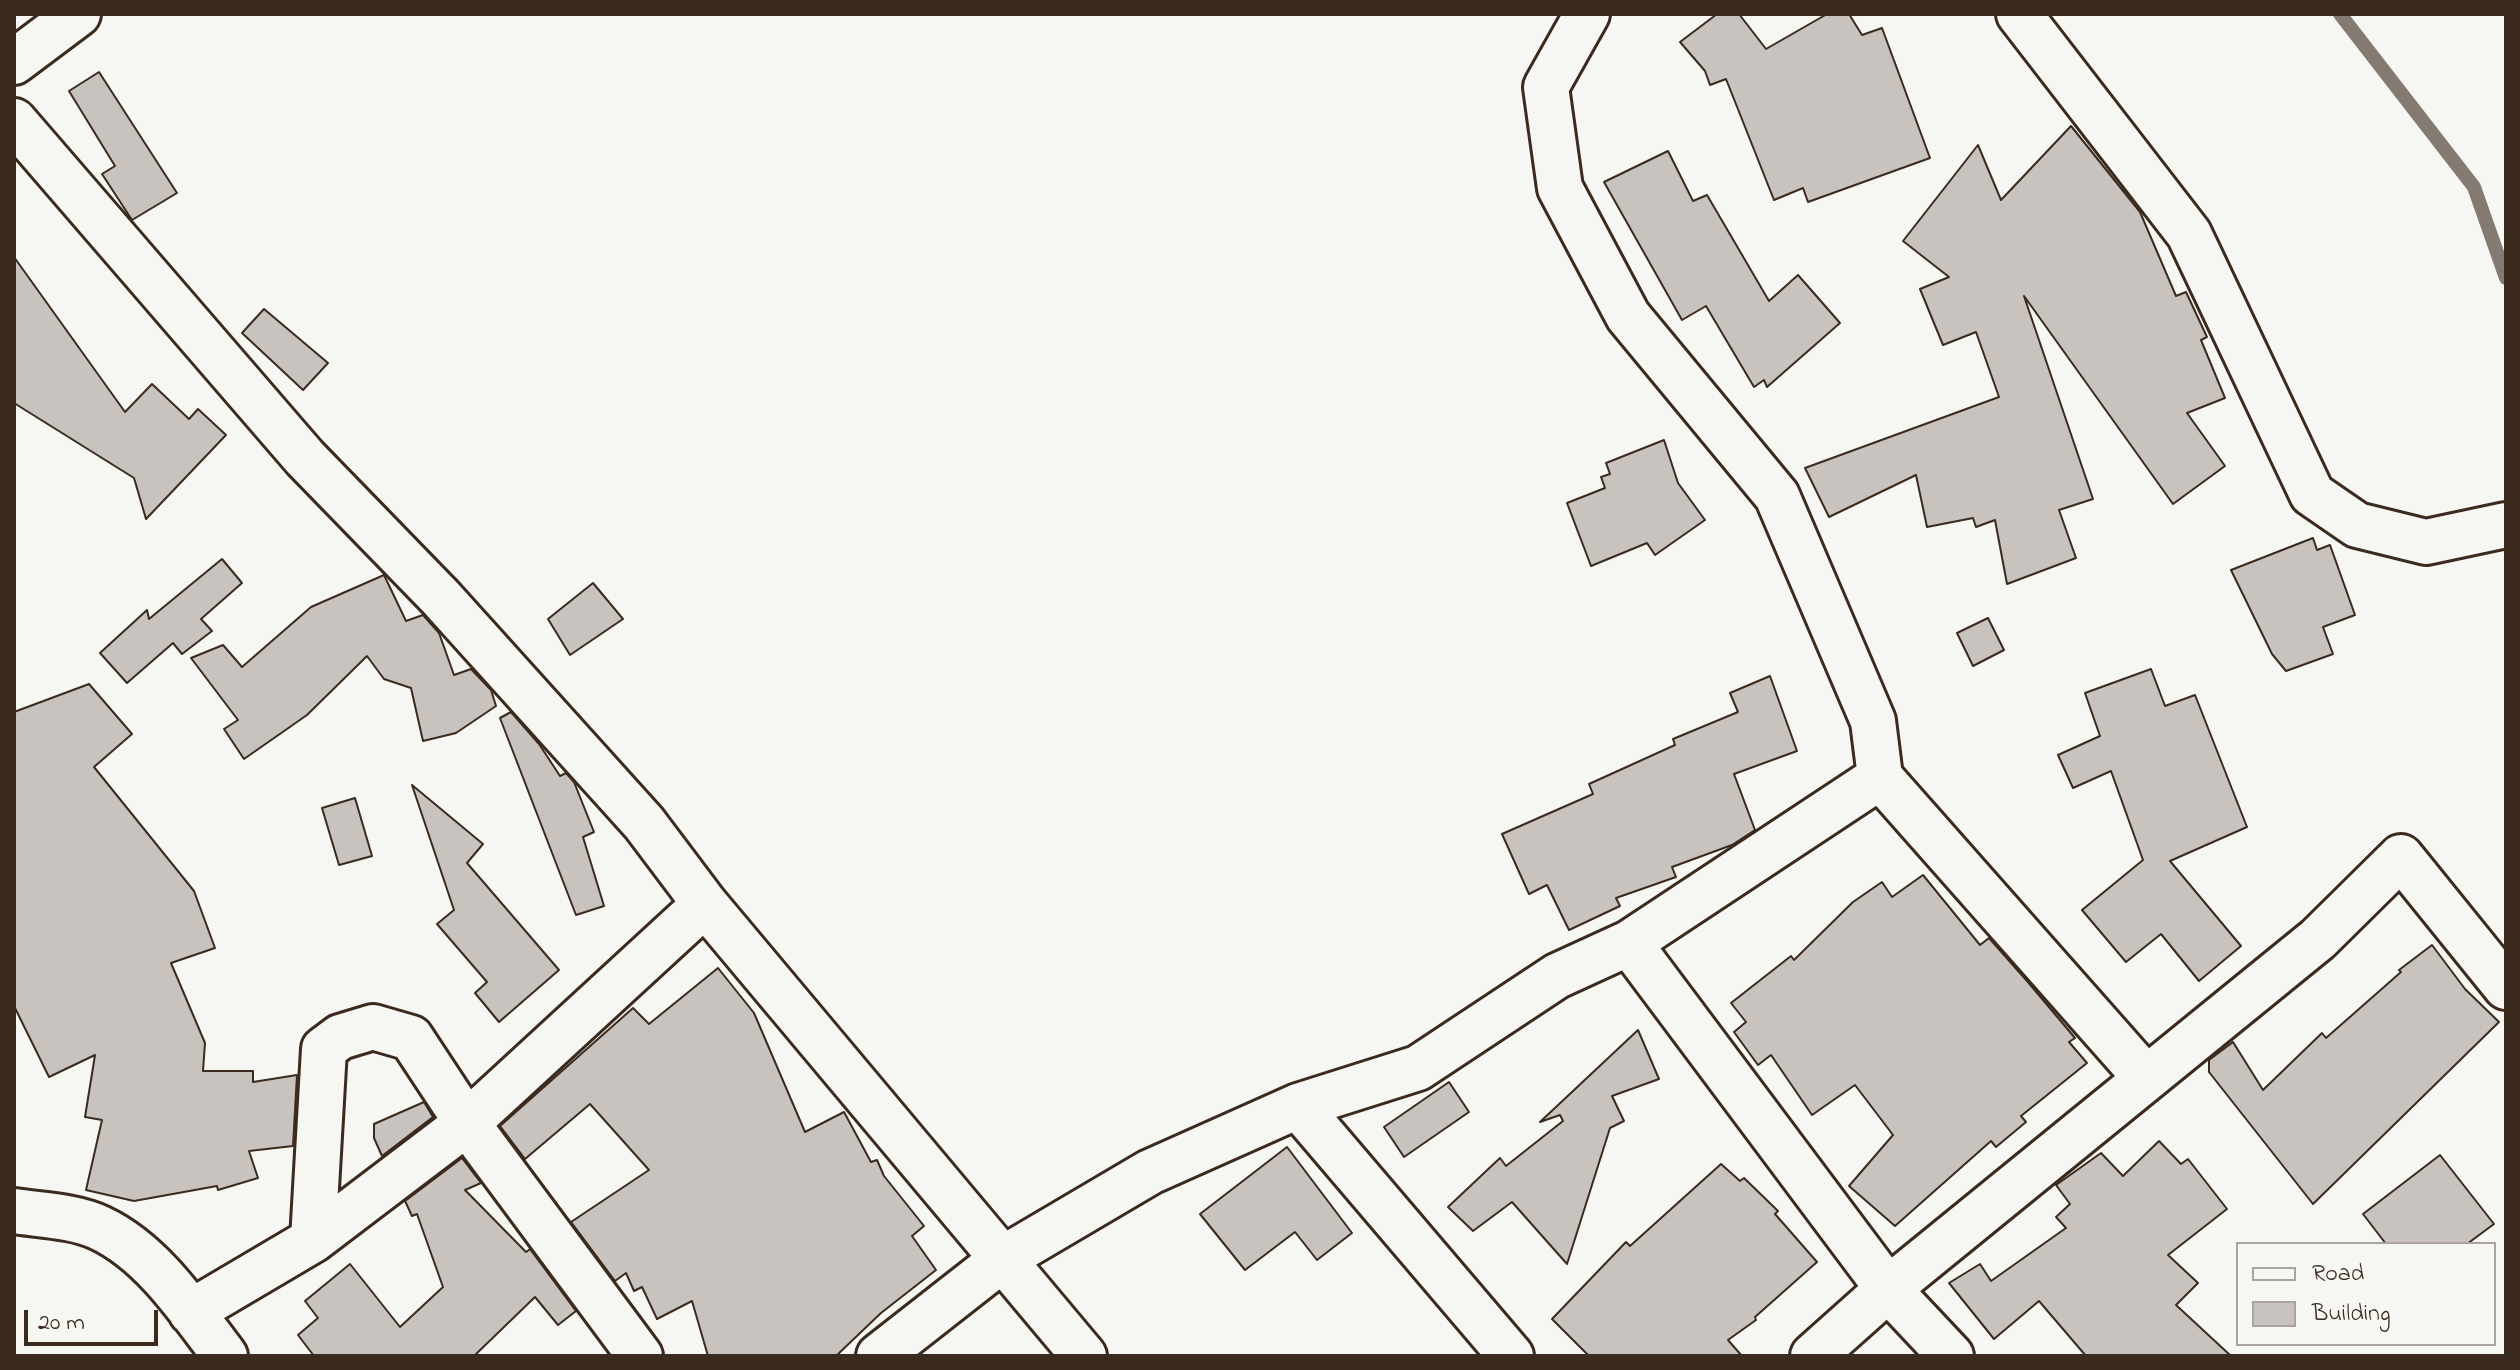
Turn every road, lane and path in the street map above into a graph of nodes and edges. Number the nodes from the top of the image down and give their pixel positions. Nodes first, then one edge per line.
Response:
1 (78, 14) edge
2 (1587, 14) edge
3 (2019, 14) edge
4 (14, 62) edge
5 (14, 121) edge
6 (2506, 525) edge
7 (1880, 777) junction
8 (705, 904) junction
9 (1629, 943) junction
10 (2506, 987) edge
11 (2146, 1078) junction
12 (1298, 1106) junction
13 (467, 1123) junction
14 (14, 1211) edge
15 (313, 1240) junction
16 (1004, 1258) junction
17 (1888, 1289) junction
18 (191, 1312) junction
19 (225, 1356) edge
20 (640, 1356) edge
21 (879, 1356) edge
22 (1084, 1356) edge
23 (1511, 1356) edge
24 (1813, 1356) edge
25 (1951, 1356) edge

1 - 4 street
2 - 7 street
3 - 6 street
5 - 8 street
7 - 9 street
7 - 11 street
8 - 13 street
8 - 16 street
9 - 12 street
9 - 17 street
10 - 11 street
11 - 17 street
12 - 16 street
12 - 23 street
13 - 15 street
13 - 15 street
13 - 20 street
14 - 18 street
15 - 18 street
16 - 21 street
16 - 22 street
17 - 24 street
17 - 25 street
18 - 19 street

